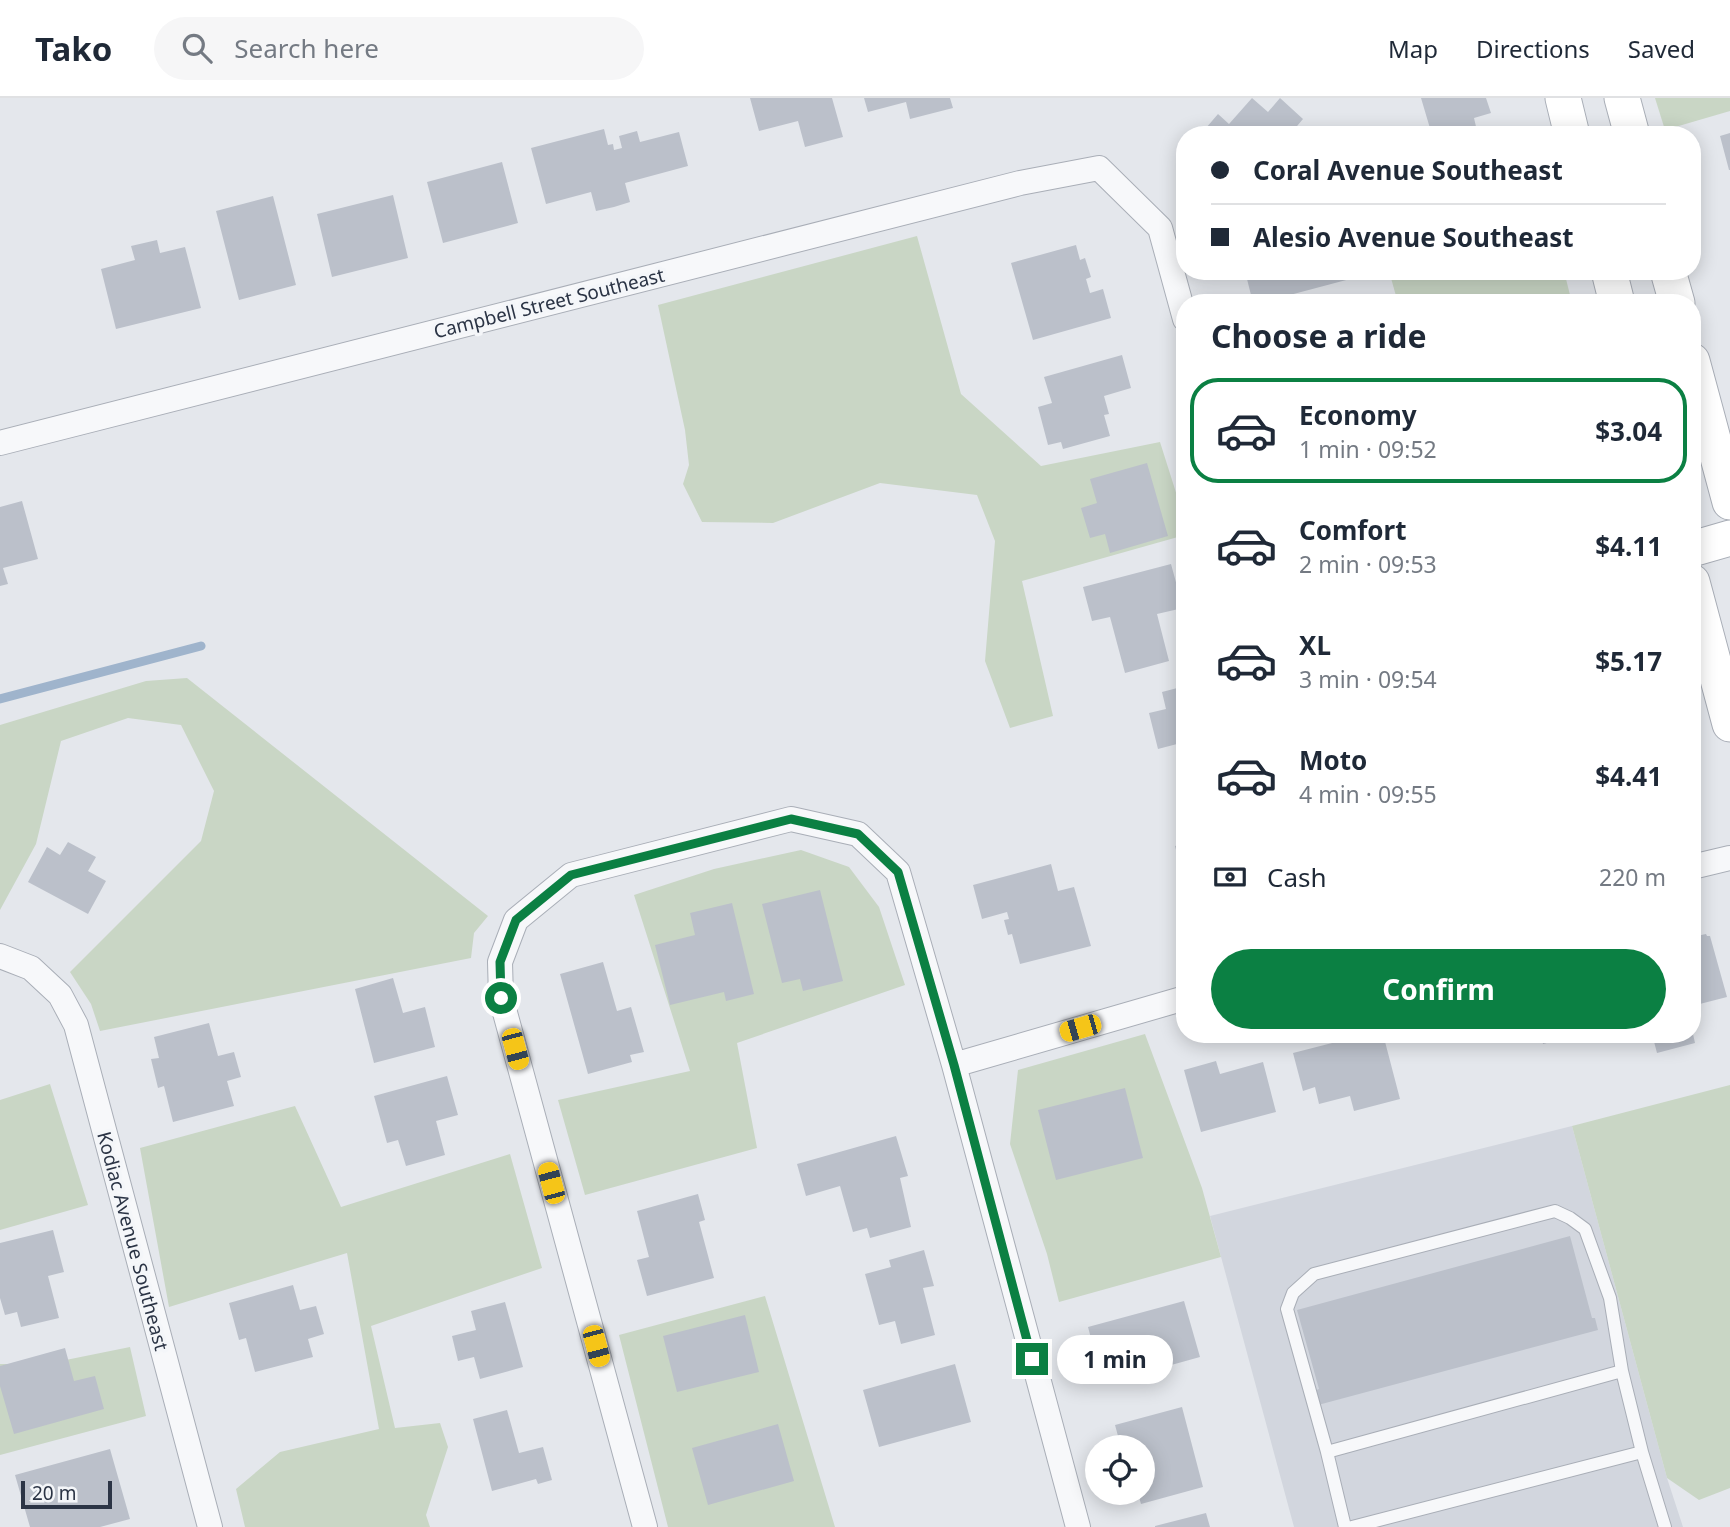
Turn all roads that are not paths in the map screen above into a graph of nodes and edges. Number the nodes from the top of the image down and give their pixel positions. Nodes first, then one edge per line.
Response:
1 (1563, 98) edge
2 (1622, 98) edge
3 (1571, 126) edge
4 (1630, 126) edge
5 (1178, 294) edge
6 (1701, 394) edge
7 (0, 443) edge
8 (1730, 502) edge
9 (1730, 538) edge
10 (1701, 546) edge
11 (1701, 616) edge
12 (1730, 724) edge
13 (1730, 858) edge
14 (1701, 865) edge
15 (0, 957) edge
16 (1176, 1001) edge
17 (954, 1065) junction
18 (1622, 1371) junction
19 (1642, 1451) junction
20 (1327, 1452) junction
21 (210, 1527) edge
22 (645, 1527) edge
23 (1078, 1527) edge
24 (1345, 1527) edge
25 (1352, 1527) edge
26 (1665, 1527) edge

1 - 3 street
2 - 4 street
5 - 7 street, Campbell Street Southeast
6 - 8 street
9 - 10 street
11 - 12 street
13 - 14 street
15 - 21 street, Kodiac Avenue Southeast
16 - 17 street
17 - 22 street
17 - 23 street
18 - 19 lane
18 - 20 lane
18 - 20 lane
19 - 25 lane
19 - 26 lane
20 - 24 lane

